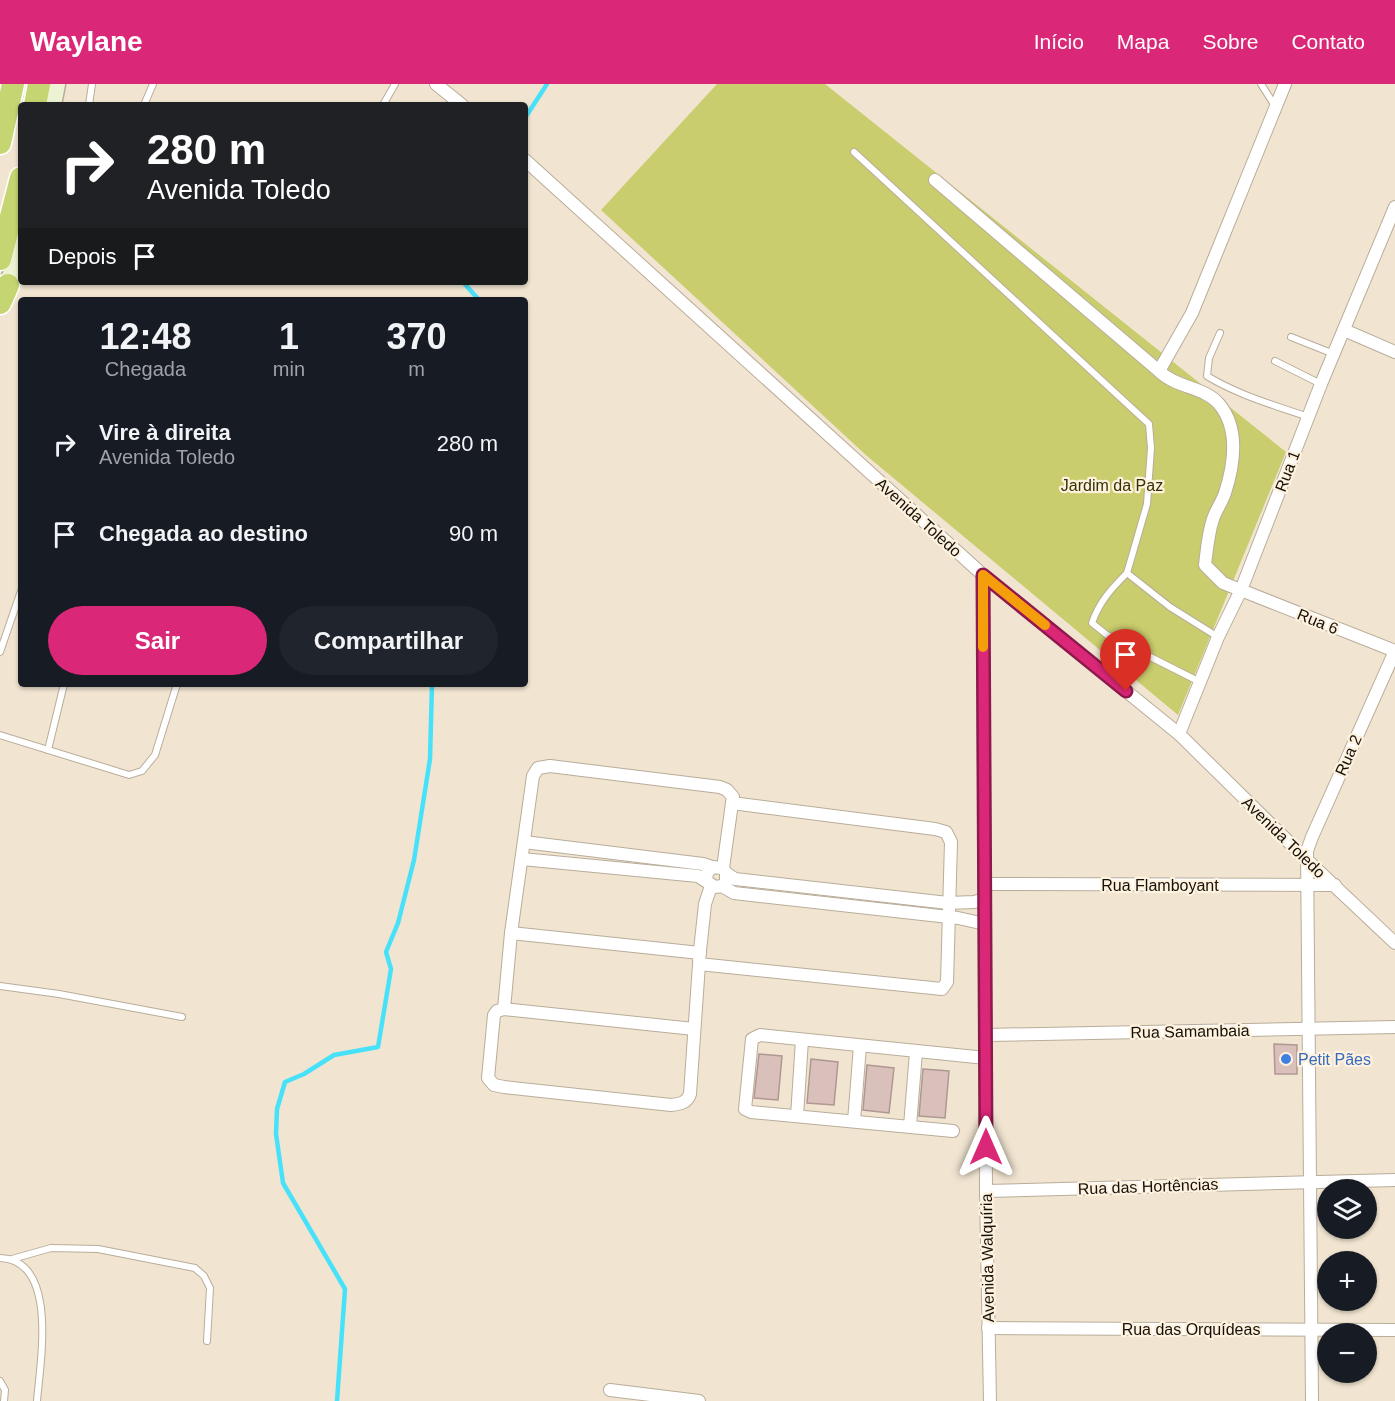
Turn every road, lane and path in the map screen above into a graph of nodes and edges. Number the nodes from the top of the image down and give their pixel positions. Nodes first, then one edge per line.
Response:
1 (13, 84) edge
2 (39, 84) edge
3 (57, 84) edge
4 (92, 84) edge
5 (153, 84) edge
6 (395, 84) edge
7 (1261, 84) edge
8 (1285, 84) edge
9 (438, 85) edge
10 (36, 102) edge
11 (54, 102) edge
12 (89, 102) edge
13 (145, 102) edge
14 (384, 102) edge
15 (458, 102) edge
16 (1275, 107) junction
17 (0, 143) edge
18 (855, 152) dead end
19 (528, 163) edge
20 (935, 180) dead end
21 (18, 190) edge
22 (1395, 207) edge
23 (18, 252) edge
24 (0, 259) edge
25 (4, 294) edge
26 (0, 308) edge
27 (1344, 330) junction
28 (1220, 333) dead end
29 (1291, 337) dead end
30 (1395, 352) edge
31 (1334, 354) junction
32 (1275, 361) dead end
33 (1159, 370) junction
34 (1321, 384) junction
35 (1308, 417) junction
36 (1127, 573) junction
37 (983, 575) junction
38 (1241, 590) junction
39 (18, 607) edge
40 (1218, 637) junction
41 (1395, 651) edge
42 (0, 652) edge
43 (1200, 682) junction
44 (63, 687) edge
45 (176, 687) edge
46 (1179, 734) junction
47 (0, 735) edge
48 (48, 750) junction
49 (732, 803) junction
50 (524, 842) junction
51 (522, 859) junction
52 (1306, 860) junction
53 (720, 870) junction
54 (713, 884) junction
55 (985, 884) junction
56 (1308, 885) junction
57 (1335, 885) junction
58 (985, 899) junction
59 (948, 903) junction
60 (948, 917) junction
61 (985, 924) junction
62 (511, 933) junction
63 (1395, 943) edge
64 (699, 958) junction
65 (0, 986) edge
66 (504, 1009) junction
67 (182, 1017) dead end
68 (1395, 1027) edge
69 (1308, 1028) junction
70 (694, 1029) junction
71 (986, 1035) junction
72 (802, 1040) junction
73 (860, 1046) junction
74 (916, 1052) junction
75 (986, 1058) junction
76 (797, 1116) junction
77 (854, 1121) junction
78 (910, 1126) junction
79 (953, 1131) dead end
80 (1395, 1180) edge
81 (1310, 1182) junction
82 (986, 1191) junction
83 (0, 1258) edge
84 (12, 1259) junction
85 (988, 1328) junction
86 (1312, 1330) junction
87 (1395, 1330) edge
88 (207, 1341) dead end
89 (0, 1381) edge
90 (610, 1390) dead end
91 (4, 1401) edge
92 (37, 1401) edge
93 (699, 1401) edge
94 (990, 1401) edge
95 (1312, 1401) edge

1 - 17 highway
2 - 10 highway
3 - 11 main road
4 - 12 lane
5 - 13 lane
6 - 14 lane
7 - 16 lane
8 - 16 street
9 - 15 street
16 - 33 street
18 - 36 lane
19 - 37 street, Avenida Toledo
20 - 33 street
21 - 24 highway
22 - 27 street, Rua 1
23 - 25 main road
25 - 26 main road
27 - 30 street
27 - 31 street, Rua 1
28 - 35 lane
29 - 31 lane
31 - 34 street, Rua 1
32 - 34 lane
33 - 38 street, Rua 6
34 - 35 street, Rua 1
35 - 38 street, Rua 1
36 - 40 lane
36 - 43 lane
37 - 46 street, Avenida Toledo
37 - 55 street, Avenida Walquíria
38 - 40 street, Rua 1
38 - 41 street, Rua 6
39 - 42 lane
40 - 43 street, Rua 1
41 - 52 street, Rua 2
43 - 46 street, Rua 1
44 - 48 lane
45 - 48 lane
46 - 52 street, Avenida Toledo
47 - 48 lane
49 - 50 street
49 - 53 street
49 - 59 street
50 - 51 street
50 - 53 street
51 - 54 street
51 - 62 street
52 - 56 street
52 - 57 street, Avenida Toledo
53 - 54 street
53 - 54 street
53 - 59 street
54 - 60 street
54 - 64 street
55 - 56 street, Rua Flamboyant
55 - 58 street, Avenida Walquíria
56 - 57 street, Rua Flamboyant
56 - 69 street
57 - 63 street, Avenida Toledo
58 - 59 street
58 - 61 street, Avenida Walquíria
59 - 60 street
60 - 61 street
60 - 64 street
61 - 71 street, Avenida Walquíria
62 - 64 street
62 - 66 street
64 - 70 street
65 - 67 lane
66 - 70 street
66 - 70 street
68 - 69 street, Rua Samambaia
69 - 71 street, Rua Samambaia
69 - 81 street
71 - 75 street, Avenida Walquíria
72 - 73 street
72 - 76 street
72 - 76 street
73 - 74 street
73 - 77 street
74 - 75 street
74 - 78 street
75 - 82 street, Avenida Walquíria
76 - 77 street
77 - 78 street
78 - 79 street
80 - 81 street, Rua das Hortências
81 - 82 street, Rua das Hortências
81 - 86 street
82 - 85 street, Avenida Walquíria
83 - 84 lane
84 - 88 lane
84 - 92 lane
85 - 86 street, Rua das Orquídeas
85 - 94 street, Avenida Walquíria
86 - 87 street, Rua das Orquídeas
86 - 95 street
89 - 91 lane
90 - 93 street

